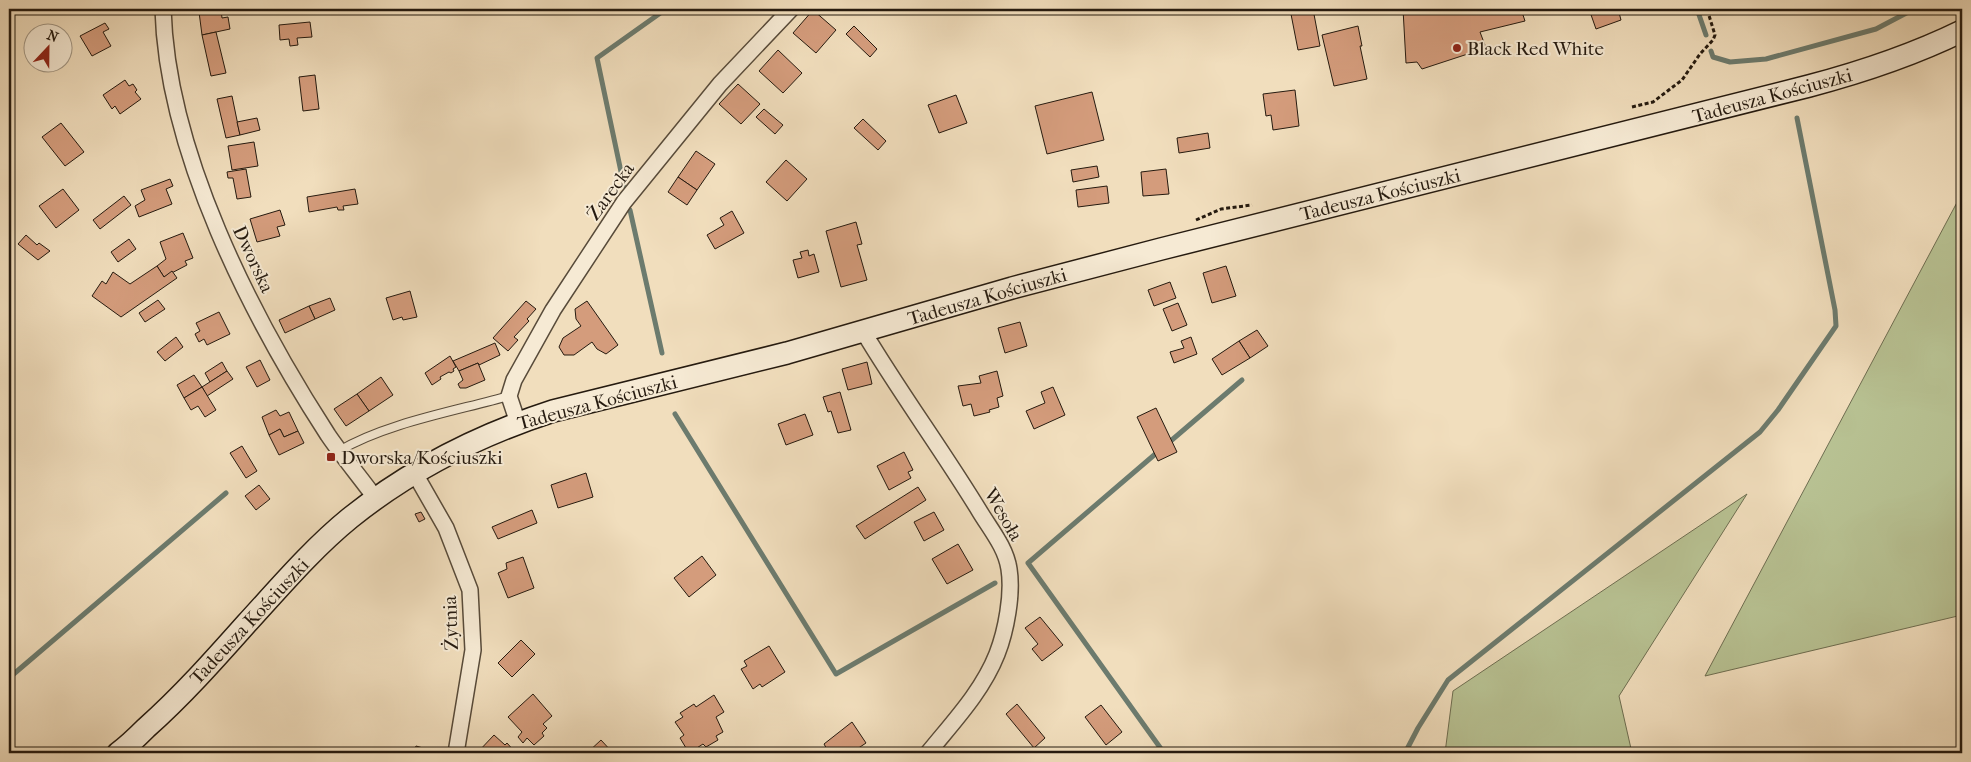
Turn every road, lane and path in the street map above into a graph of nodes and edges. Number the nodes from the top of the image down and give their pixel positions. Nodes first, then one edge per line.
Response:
1 (163, 9) edge
2 (791, 9) edge
3 (1706, 9) edge
4 (1962, 31) edge
5 (1632, 107) dead end
6 (863, 331) junction
7 (509, 396) junction
8 (518, 423) junction
9 (339, 451) junction
10 (414, 472) junction
11 (376, 499) junction
12 (118, 753) edge
13 (456, 753) edge
14 (928, 753) edge

1 - 9 street, Dworska
2 - 7 street, Żarecka
3 - 5 path
4 - 6 main road, Tadeusza Kościuszki
6 - 8 main road, Tadeusza Kościuszki
6 - 14 street, Wesoła
7 - 8 street
7 - 9 lane
8 - 10 main road, Tadeusza Kościuszki
9 - 11 street, Dworska
10 - 11 main road, Tadeusza Kościuszki
10 - 13 street, Żytnia
11 - 12 main road, Tadeusza Kościuszki

